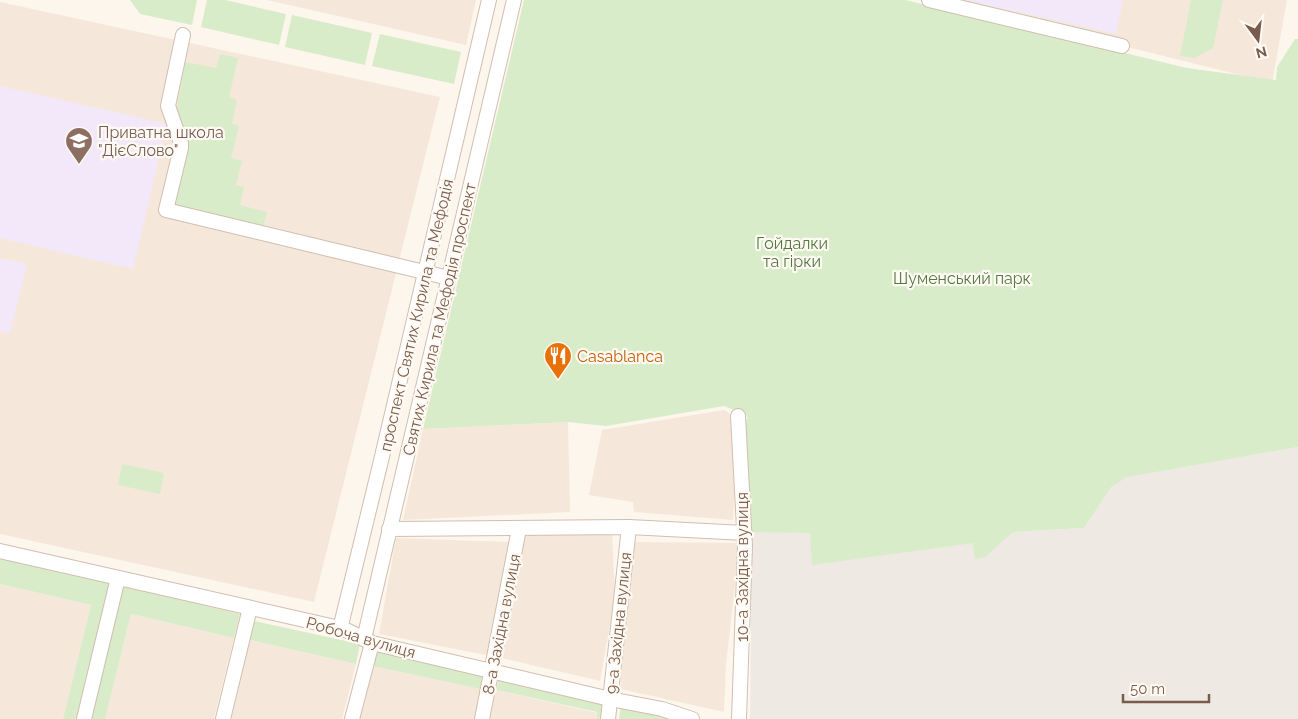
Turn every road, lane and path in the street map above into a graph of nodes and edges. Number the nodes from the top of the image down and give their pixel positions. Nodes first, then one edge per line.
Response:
1 (489, 0) edge
2 (514, 0) edge
3 (929, 0) edge
4 (183, 35) dead end
5 (1122, 46) dead end
6 (425, 273) junction
7 (449, 278) junction
8 (738, 416) dead end
9 (629, 527) junction
10 (389, 529) junction
11 (519, 529) junction
12 (745, 533) junction
13 (0, 551) edge
14 (118, 578) junction
15 (250, 608) junction
16 (340, 629) junction
17 (368, 641) junction
18 (491, 671) junction
19 (610, 699) junction
20 (84, 719) edge
21 (223, 719) edge
22 (352, 719) edge
23 (482, 719) edge
24 (608, 719) edge
25 (692, 719) edge
26 (739, 719) edge

1 - 6 street, проспект Святих Кирила та Мефодія
2 - 7 street, Святих Кирила та Мефодія проспект
3 - 5 street
4 - 6 street
6 - 7 street
6 - 16 street, проспект Святих Кирила та Мефодія
7 - 10 street, Святих Кирила та Мефодія проспект
8 - 12 street, 10-а Західна вулиця
9 - 11 street
9 - 12 street
9 - 19 street, 9-а Західна вулиця
10 - 11 street
10 - 17 street, Святих Кирила та Мефодія проспект
11 - 18 street, 8-а Західна вулиця
12 - 26 street, 10-а Західна вулиця
13 - 14 street, Робоча вулиця
14 - 15 street, Робоча вулиця
14 - 20 street
15 - 16 street, Робоча вулиця
15 - 21 street
16 - 17 street, Робоча вулиця
17 - 18 street, Робоча вулиця
17 - 22 street, Святих Кирила та Мефодія проспект
18 - 19 street, Робоча вулиця
18 - 23 street, 8-а Західна вулиця
19 - 24 street, 9-а Західна вулиця
19 - 25 street, Робоча вулиця

